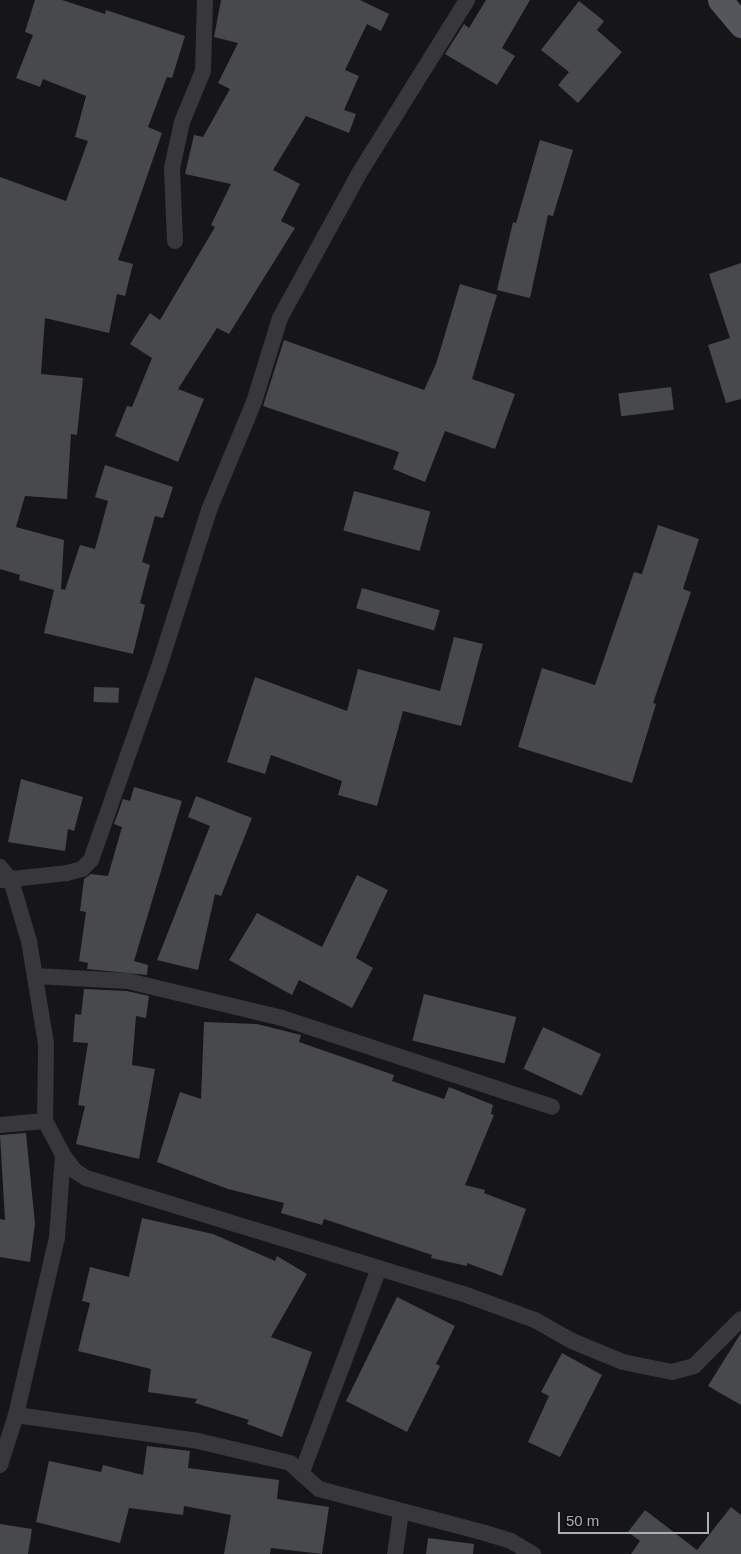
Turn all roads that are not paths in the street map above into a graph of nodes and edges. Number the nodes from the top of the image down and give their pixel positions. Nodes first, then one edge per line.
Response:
1 (205, 0) edge
2 (467, 0) edge
3 (720, 0) edge
4 (741, 25) edge
5 (175, 241) dead end
6 (0, 867) edge
7 (6, 880) edge
8 (35, 976) junction
9 (552, 1107) dead end
10 (45, 1121) junction
11 (0, 1125) edge
12 (63, 1155) junction
13 (379, 1268) junction
14 (741, 1319) edge
15 (16, 1415) junction
16 (0, 1465) edge
17 (302, 1472) junction
18 (401, 1512) junction
19 (395, 1554) edge
20 (533, 1554) edge

1 - 5 street
2 - 7 street
3 - 4 main road
6 - 7 street
7 - 8 street
8 - 9 street
8 - 10 street
10 - 11 street
10 - 12 street
12 - 13 street
12 - 15 street
13 - 14 street
13 - 17 street
15 - 16 street
15 - 17 street
17 - 18 street
18 - 19 street
18 - 20 street

